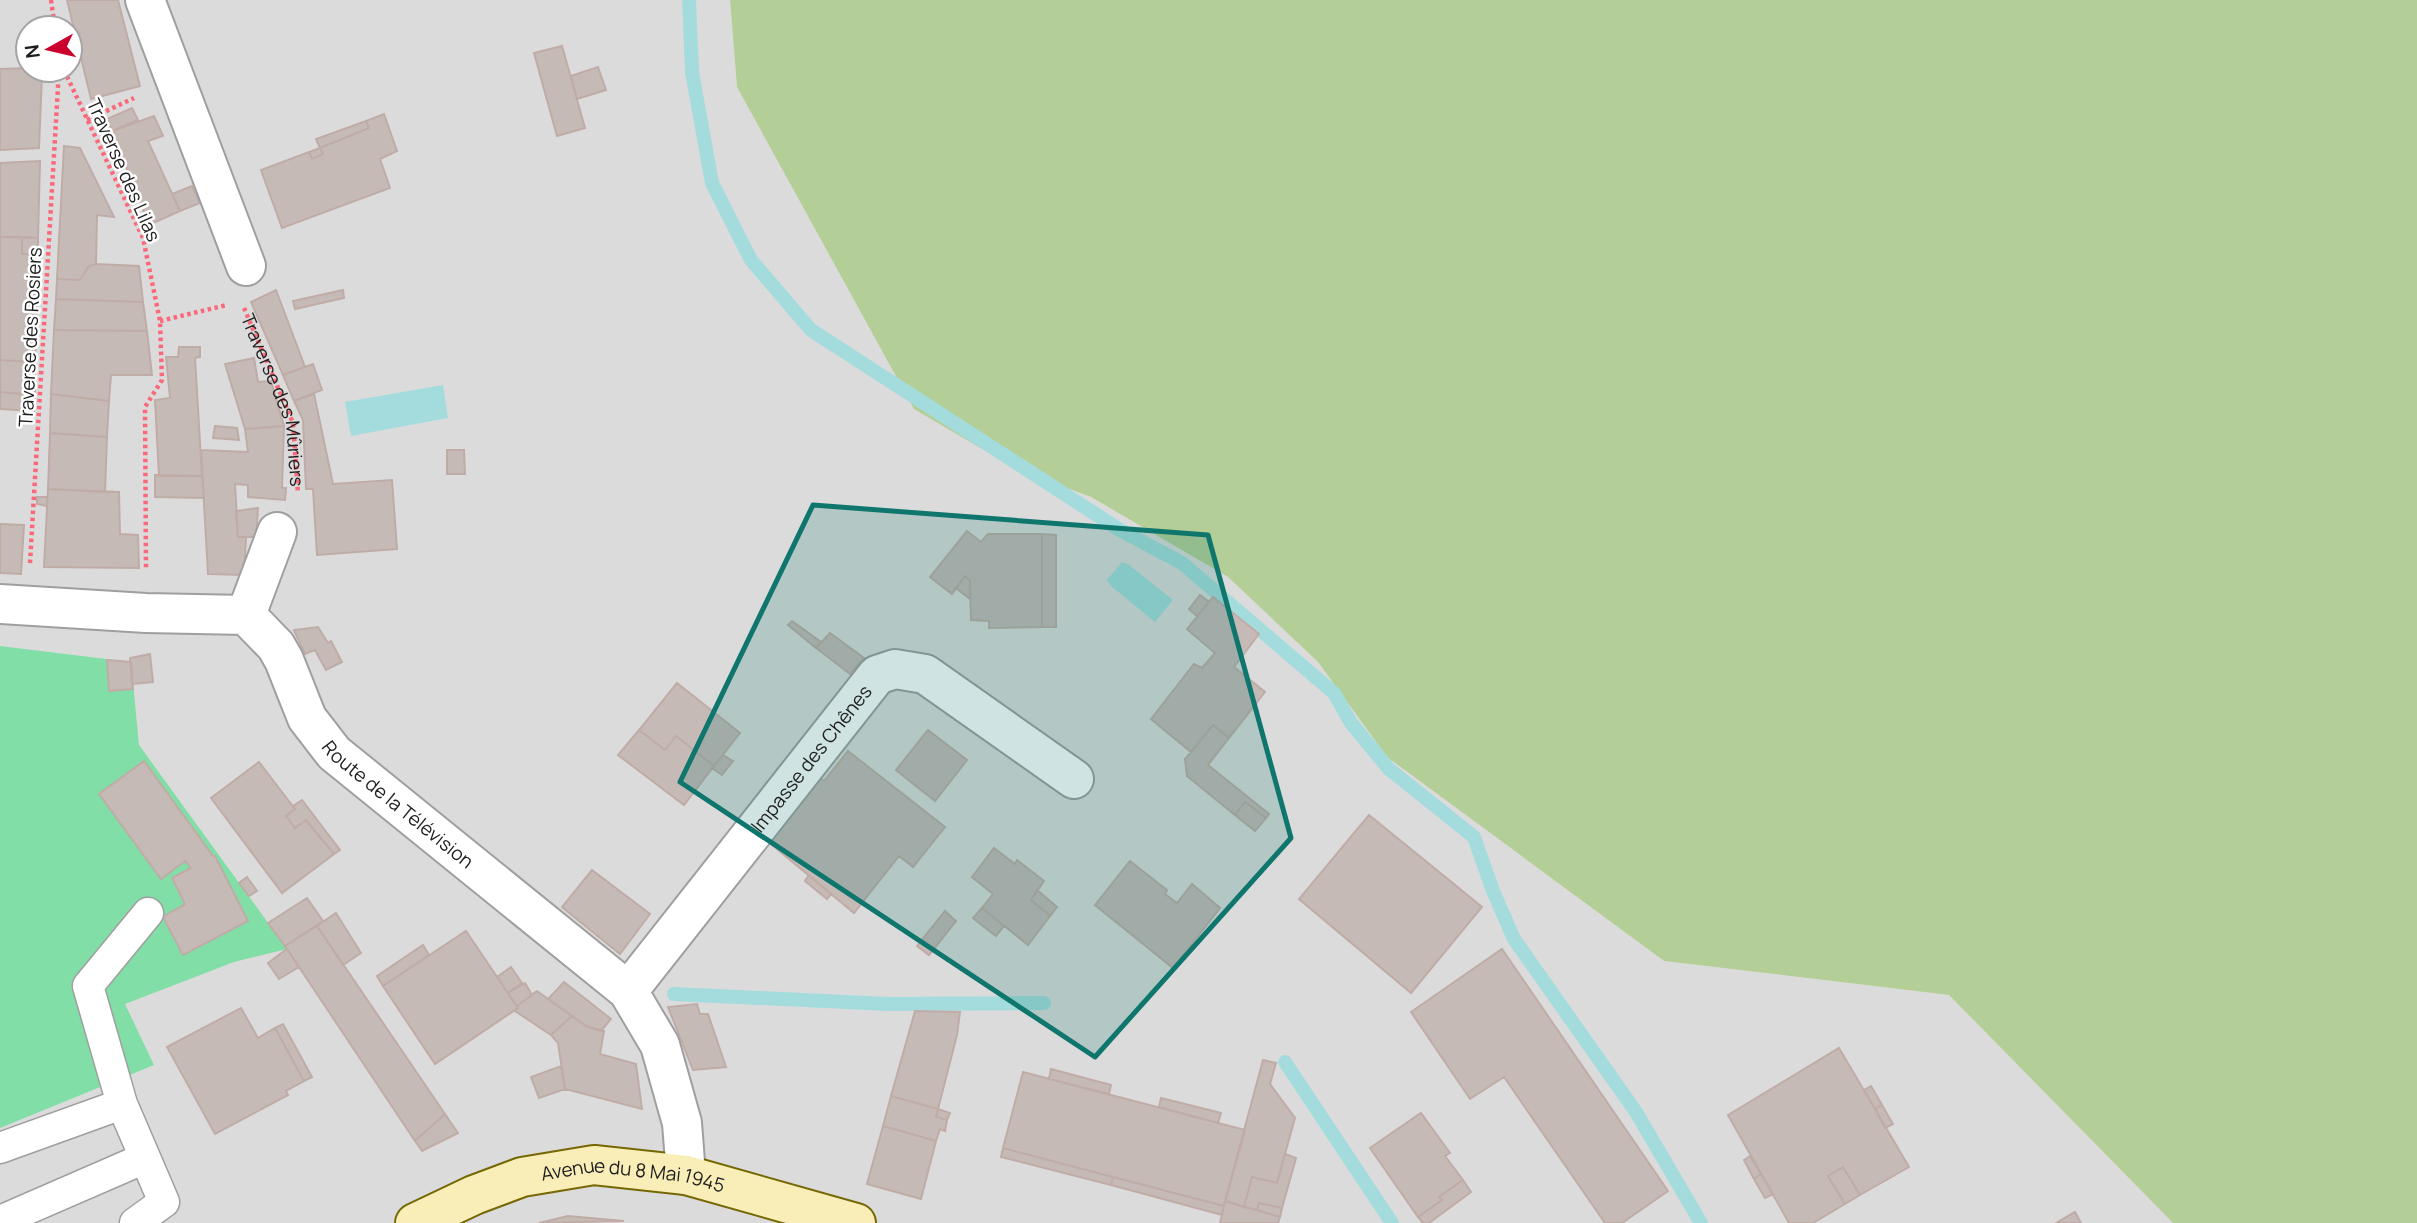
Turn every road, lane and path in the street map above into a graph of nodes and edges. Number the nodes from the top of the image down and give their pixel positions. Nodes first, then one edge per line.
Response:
1 (145, 0) edge
2 (175, 79) junction
3 (60, 84) edge
4 (68, 84) edge
5 (87, 120) junction
6 (244, 284) junction
7 (160, 321) junction
8 (277, 533) joint
9 (13, 605) edge
10 (146, 613) junction
11 (246, 615) junction
12 (1074, 779) dead end
13 (148, 913) dead end
14 (628, 991) junction
15 (122, 1104) junction
16 (0, 1148) edge
17 (145, 1158) junction
18 (685, 1175) junction
19 (0, 1221) edge
20 (135, 1223) edge
21 (415, 1223) edge
22 (856, 1223) edge

1 - 2 street
2 - 5 path
2 - 6 street
3 - 9 path, Traverse des Rosiers
4 - 5 path, Traverse des Lilas
5 - 7 path, Traverse des Lilas
6 - 7 path, Traverse des Mûriers
6 - 8 path, Traverse des Mûriers
7 - 10 path, Traverse des Lilas
8 - 11 street
9 - 10 street
10 - 11 street
11 - 14 street, Route de la Télévision
12 - 14 street, Impasse des Chênes
13 - 15 lane
14 - 18 street, Route de la Télévision
15 - 16 lane
15 - 17 lane
17 - 19 lane
17 - 20 lane
18 - 21 main road, Avenue du 8 Mai 1945
18 - 22 main road, Avenue du 8 Mai 1945

